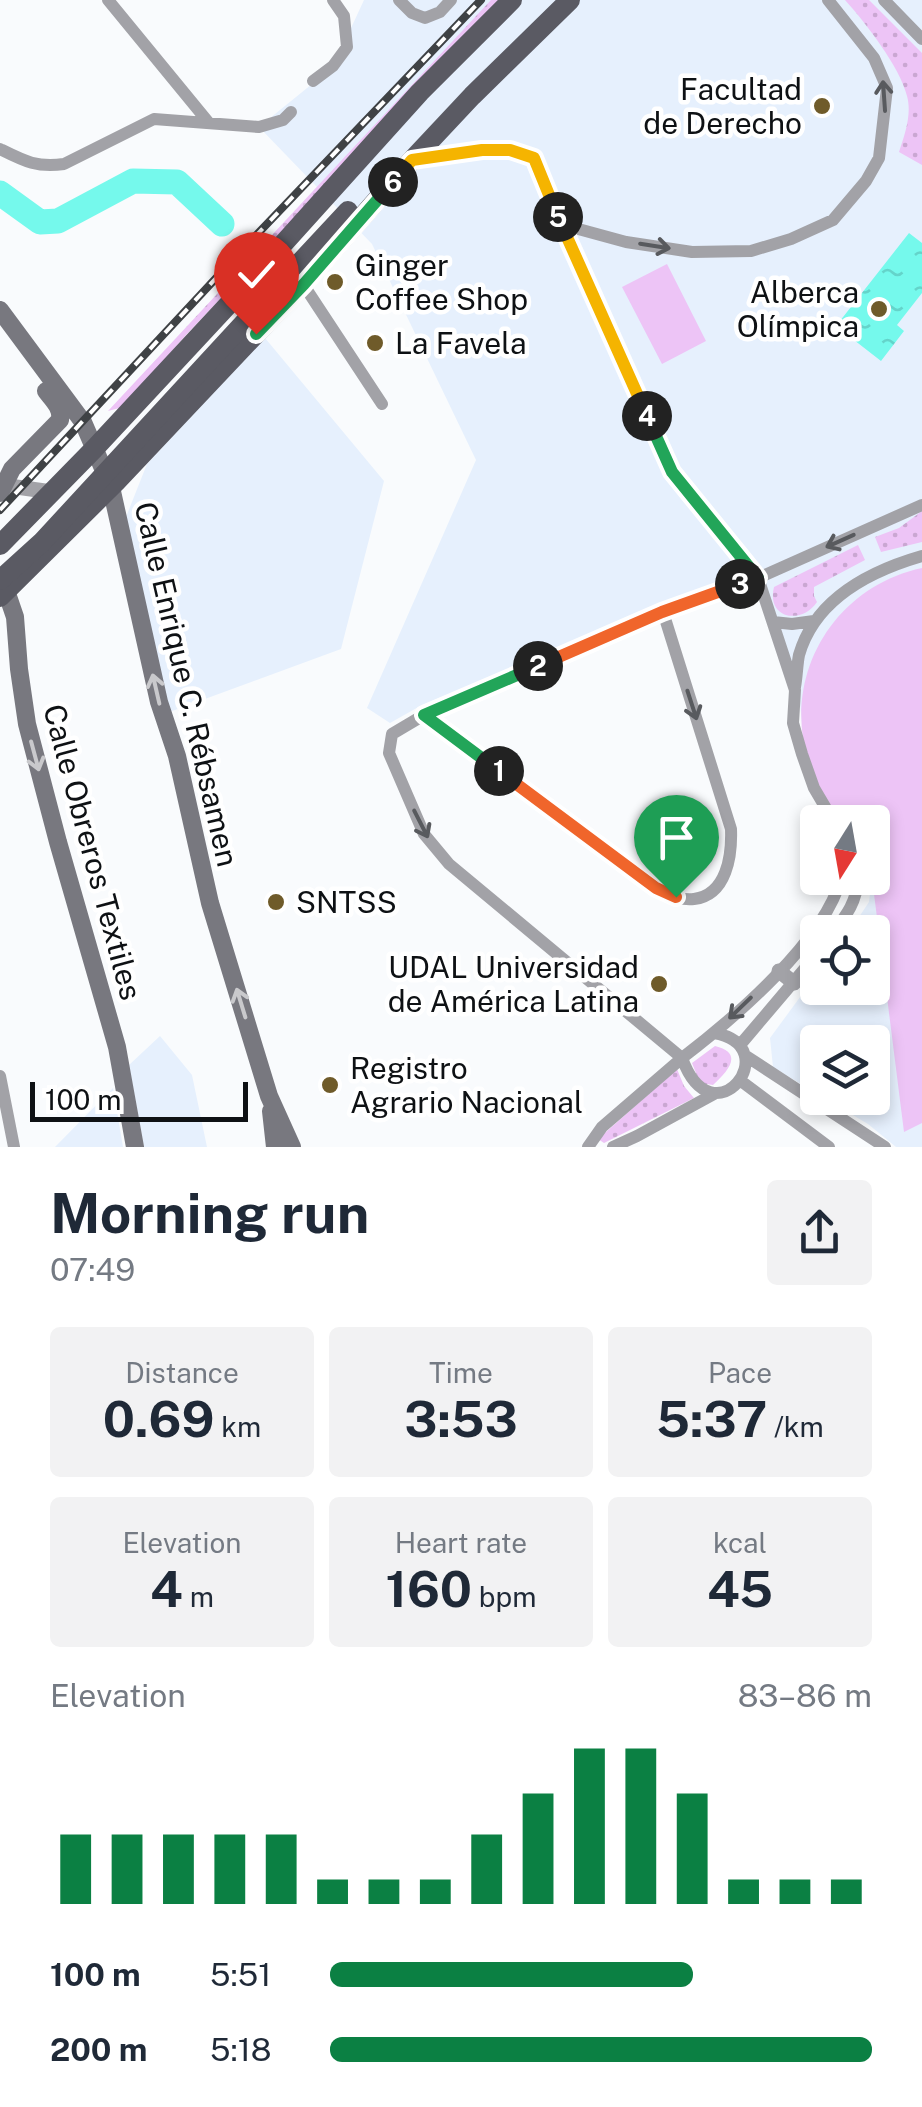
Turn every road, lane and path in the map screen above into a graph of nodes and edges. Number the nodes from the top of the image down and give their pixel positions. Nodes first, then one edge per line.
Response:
1 (108, 0) edge
2 (333, 0) edge
3 (399, 0) edge
4 (451, 0) edge
5 (512, 0) edge
6 (526, 0) edge
7 (553, 0) edge
8 (570, 0) edge
9 (828, 0) edge
10 (884, 0) edge
11 (922, 39) edge
12 (313, 81) dead end
13 (290, 112) dead end
14 (209, 122) junction
15 (0, 149) edge
16 (412, 160) junction
17 (560, 224) junction
18 (304, 284) junction
19 (228, 305) junction
20 (0, 310) edge
21 (0, 330) edge
22 (256, 334) junction
23 (190, 346) junction
24 (218, 374) junction
25 (382, 404) dead end
26 (94, 449) junction
27 (68, 475) junction
28 (112, 487) junction
29 (1, 488) edge
30 (52, 492) junction
31 (922, 505) edge
32 (0, 545) edge
33 (922, 556) edge
34 (0, 561) edge
35 (758, 578) junction
36 (2, 585) edge
37 (662, 612) junction
38 (814, 621) junction
39 (773, 622) junction
40 (795, 690) junction
41 (424, 715) junction
42 (824, 805) edge
43 (836, 895) edge
44 (779, 971) junction
45 (800, 976) edge
46 (794, 983) junction
47 (714, 1033) junction
48 (743, 1050) junction
49 (682, 1058) junction
50 (0, 1076) edge
51 (741, 1081) junction
52 (714, 1094) junction
53 (269, 1096) junction
54 (638, 1142) edge
55 (600, 1146) edge
56 (14, 1147) edge
57 (135, 1147) edge
58 (274, 1147) edge
59 (292, 1147) edge
60 (829, 1147) edge
61 (885, 1147) edge

1 - 14 street
2 - 12 street
3 - 4 street
5 - 19 main road
6 - 34 main road
7 - 36 main road, bridge
8 - 16 main road
17 -> 9 street
10 - 11 street
13 - 14 street
14 - 15 street
16 - 17 street
16 - 18 main road
17 - 35 street
18 - 22 main road
18 - 25 street
19 - 22 main road
19 - 23 main road
20 - 26 main road, Calle Enrique C. Rébsamen
21 - 29 main road
22 - 24 main road
23 - 24 main road
23 - 26 main road
24 - 28 main road
26 - 27 main road
26 - 28 main road, Calle Enrique C. Rébsamen
27 - 28 main road
27 - 30 main road
28 - 36 main road
53 -> 28 main road, Calle Enrique C. Rébsamen
29 - 30 street
30 - 32 main road
31 -> 35 street
33 - 38 street
35 - 37 street
35 - 39 street
36 -> 57 main road, Calle Obreros Textiles
37 - 41 street
37 -> 41 street
38 - 39 street
38 - 40 street
39 - 40 street
40 - 42 street
41 -> 49 street
43 - 44 street
44 - 46 street
44 -> 47 street
45 - 46 street
46 - 48 street
47 - 48 street
47 - 49 street
48 - 51 street
48 - 61 street
49 - 52 street
49 - 55 street
50 - 56 street
51 - 52 street
51 - 60 street
52 - 54 street
53 - 58 main road, Calle Enrique C. Rébsamen
53 - 59 main road, Calle Enrique C. Rébsamen
54 - 55 street

